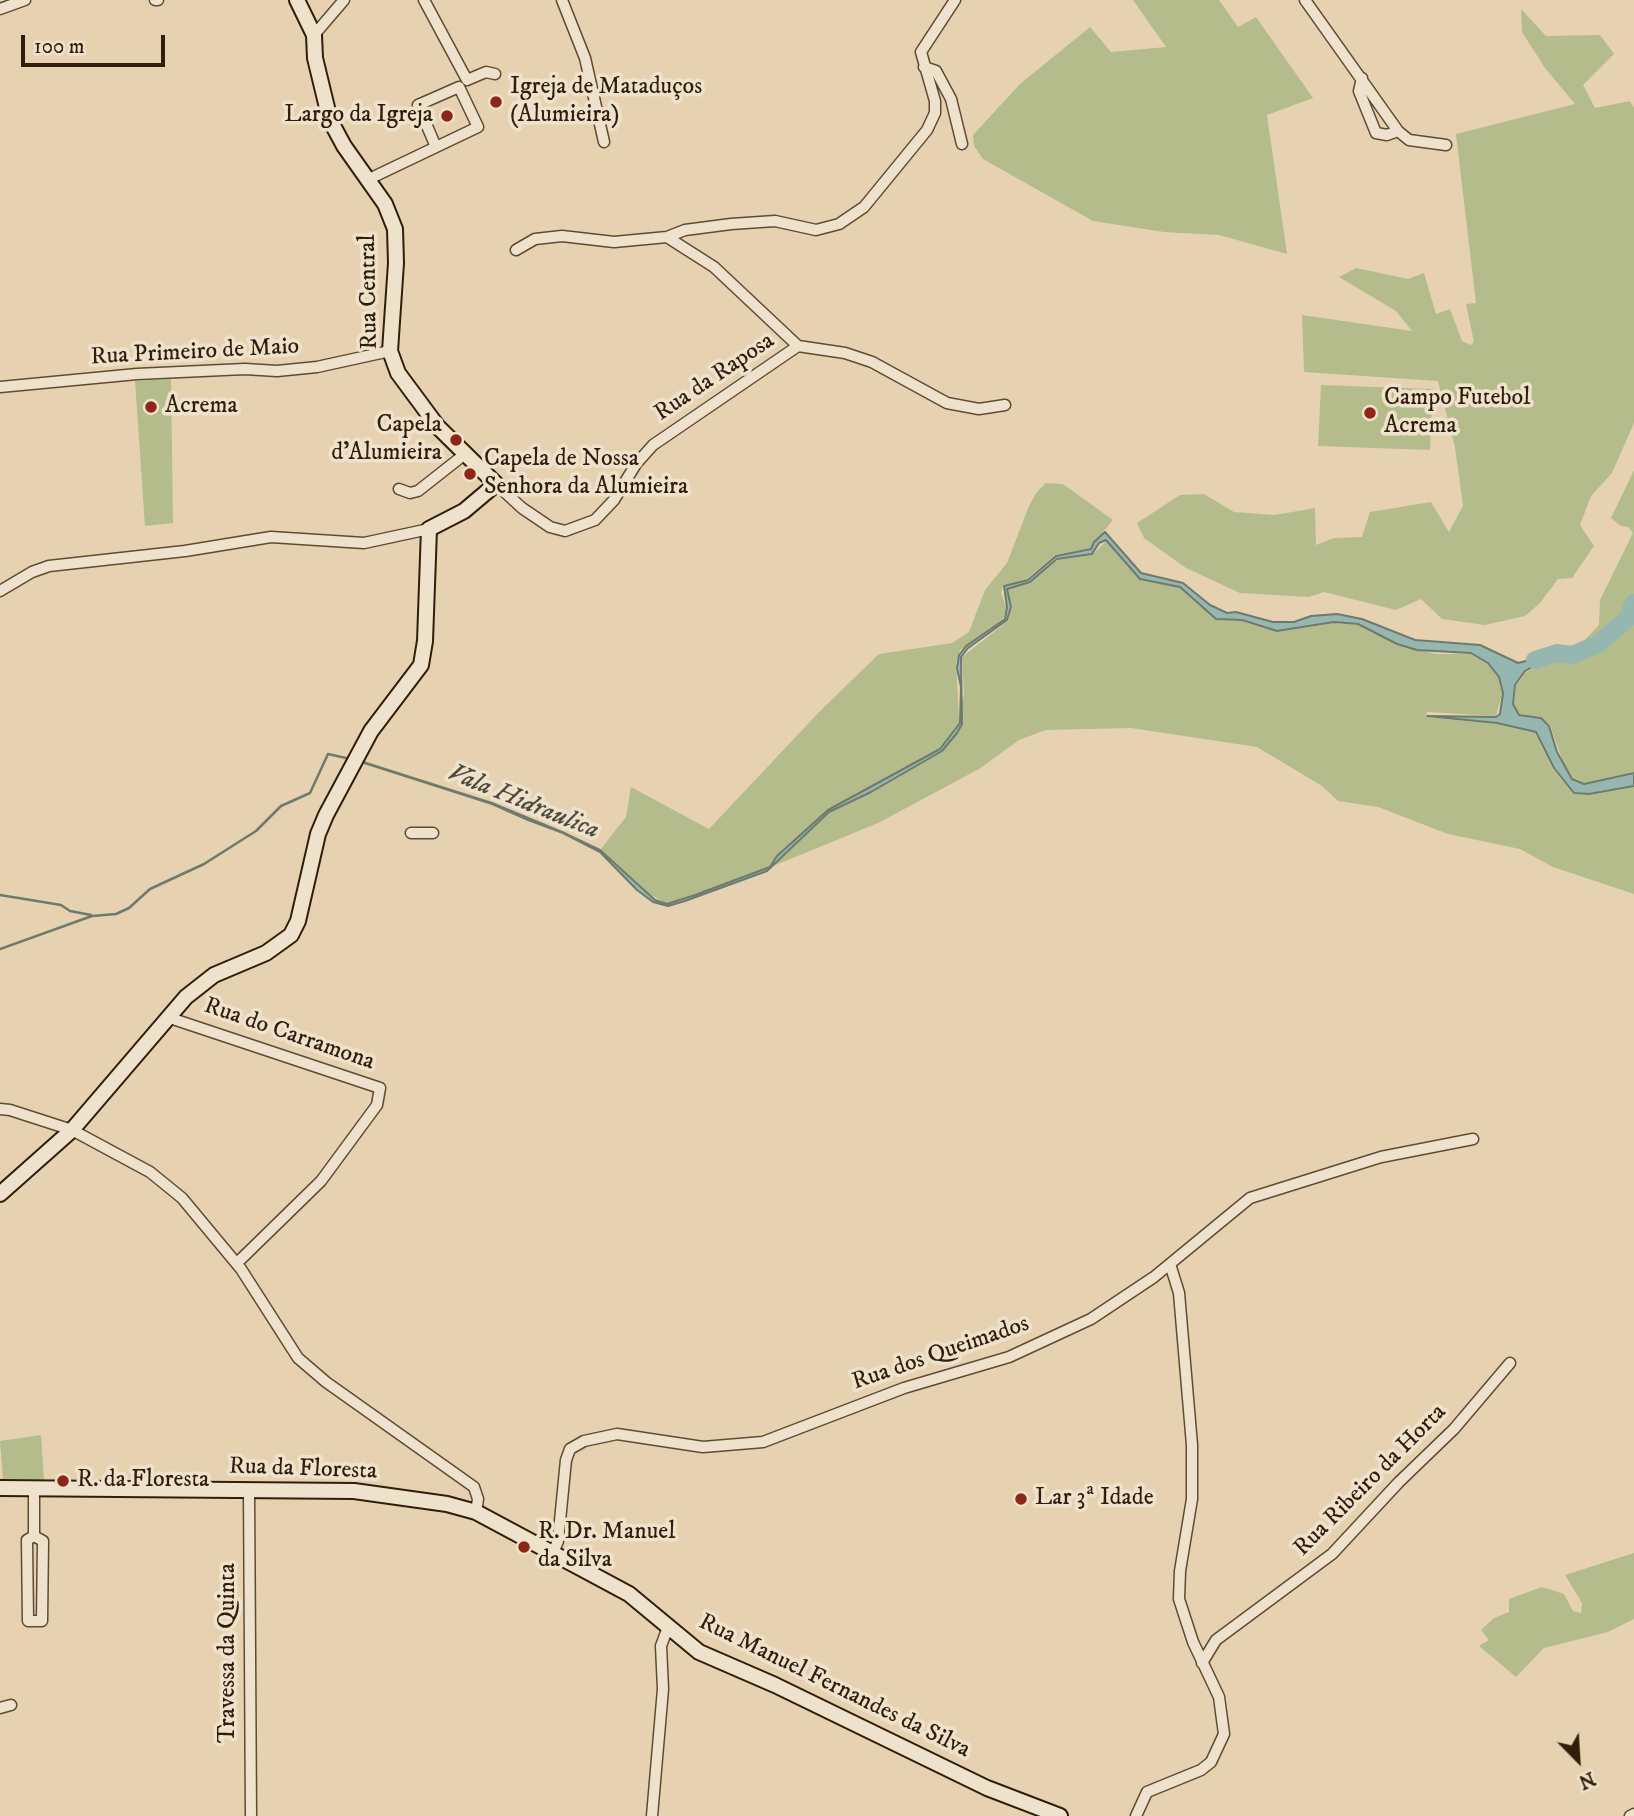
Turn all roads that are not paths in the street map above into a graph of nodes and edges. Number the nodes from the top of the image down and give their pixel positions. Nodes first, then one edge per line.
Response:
1 (25, 0) edge
2 (297, 0) edge
3 (344, 0) edge
4 (424, 0) edge
5 (562, 0) edge
6 (955, 0) edge
7 (1306, 0) edge
8 (0, 9) edge
9 (314, 35) junction
10 (925, 67) junction
11 (495, 74) dead end
12 (1362, 78) junction
13 (467, 80) junction
14 (458, 87) junction
15 (1398, 131) junction
16 (604, 142) dead end
17 (962, 144) dead end
18 (1446, 145) dead end
19 (436, 147) junction
20 (369, 179) junction
21 (667, 237) junction
22 (516, 250) dead end
23 (797, 346) junction
24 (390, 351) junction
25 (0, 387) edge
26 (1005, 405) dead end
27 (465, 454) junction
28 (496, 484) junction
29 (399, 489) dead end
30 (429, 529) junction
31 (0, 591) edge
32 (411, 833) dead end
33 (433, 833) dead end
34 (167, 1017) junction
35 (0, 1109) edge
36 (72, 1130) junction
37 (1474, 1139) dead end
38 (0, 1194) edge
39 (237, 1263) junction
40 (1170, 1264) junction
41 (1510, 1363) dead end
42 (0, 1489) edge
43 (34, 1489) junction
44 (249, 1490) junction
45 (476, 1512) junction
46 (34, 1536) junction
47 (553, 1553) junction
48 (668, 1627) junction
49 (1216, 1640) junction
50 (1193, 1642) junction
51 (1202, 1663) junction
52 (11, 1704) dead end
53 (0, 1708) edge
54 (251, 1816) edge
55 (652, 1816) edge
56 (1060, 1816) edge
57 (1136, 1816) edge

1 - 8 street
2 - 9 street, Rua Central
3 - 9 street
4 - 13 street
5 - 16 street
6 - 10 street
7 - 12 street
9 - 20 street, Rua Central
10 - 17 street
10 - 21 street
11 - 13 street
12 - 15 street
12 - 15 street
13 - 14 street
14 - 19 street
14 - 19 street
15 - 18 street
19 - 20 street
20 - 24 street, Rua Central
21 - 22 street
21 - 23 street, Rua da Raposa
23 - 26 street
23 - 28 street, Rua da Raposa
24 - 25 street, Rua Primeiro de Maio
24 - 27 street, Rua Central
27 - 28 street, Rua Central
27 - 29 street
28 - 30 street
30 - 31 street
30 - 34 street
32 - 33 street
34 - 36 street
34 - 39 street, Rua do Carramona
35 - 36 street
36 - 38 street
36 - 39 street
37 - 40 street, Rua dos Queimados
39 - 45 street
40 - 47 street, Rua dos Queimados
40 - 50 street
41 - 49 street, Rua Ribeiro da Horta
42 - 43 street, Rua da Floresta
43 - 44 street, Rua da Floresta
43 - 46 street
44 - 45 street, Rua da Floresta
44 - 54 street, Travessa da Quinta
45 - 47 street, Rua Manuel Fernandes da Silva
46 - 46 street
47 - 48 street, Rua Manuel Fernandes da Silva
48 - 55 street
48 - 56 street, Rua Manuel Fernandes da Silva
49 - 50 street
49 - 51 street, Rua Ribeiro da Horta
50 - 51 street
51 - 57 street
52 - 53 street

